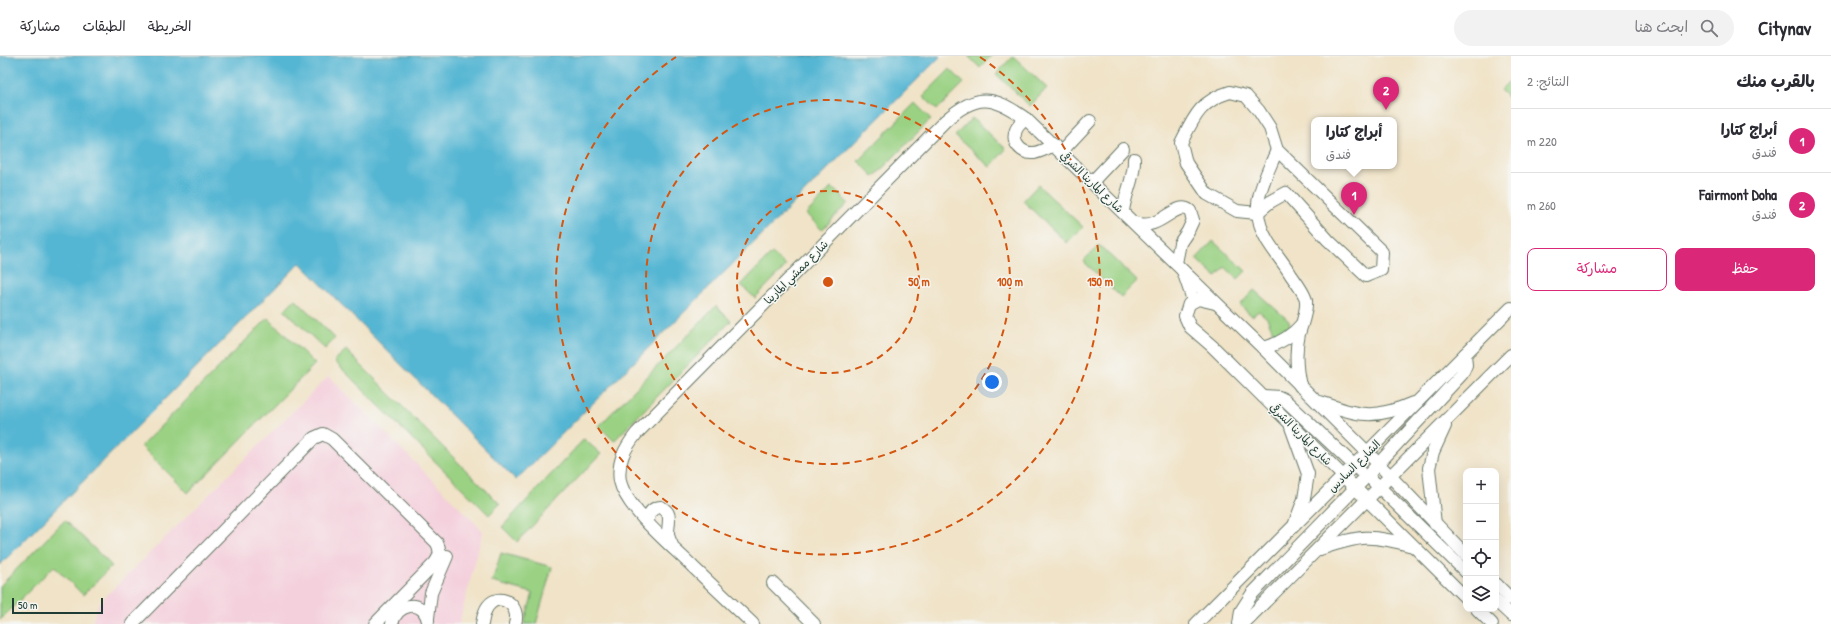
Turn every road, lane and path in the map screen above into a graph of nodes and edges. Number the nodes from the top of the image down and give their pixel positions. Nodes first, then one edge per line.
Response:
1 (988, 100) joint
2 (1026, 118) junction
3 (1090, 121) dead end
4 (1057, 148) junction
5 (1123, 149) dead end
6 (1277, 150) junction
7 (1134, 159) dead end
8 (1092, 182) junction
9 (1128, 189) junction
10 (1109, 198) junction
11 (1123, 211) junction
12 (1257, 213) junction
13 (1135, 223) junction
14 (1180, 243) junction
15 (1160, 247) junction
16 (1179, 266) junction
17 (1193, 300) junction
18 (1216, 303) junction
19 (1511, 308) edge
20 (1302, 323) junction
21 (1263, 348) junction
22 (1465, 354) junction
23 (1511, 355) edge
24 (1300, 386) junction
25 (1263, 396) junction
26 (1315, 400) junction
27 (1419, 400) junction
28 (1450, 417) junction
29 (1289, 422) junction
30 (1367, 452) junction
31 (1378, 464) junction
32 (1354, 466) junction
33 (1344, 476) junction
34 (1367, 476) junction
35 (1389, 477) junction
36 (1379, 487) junction
37 (1354, 488) junction
38 (1366, 500) junction
39 (648, 523) junction
40 (1435, 524) junction
41 (1293, 528) junction
42 (437, 543) junction
43 (1413, 546) junction
44 (673, 547) junction
45 (1317, 550) junction
46 (1463, 551) edge
47 (1463, 569) edge
48 (773, 583) dead end
49 (1499, 587) edge
50 (1463, 595) edge
51 (1511, 599) edge
52 (1499, 604) edge
53 (397, 612) junction
54 (1480, 612) edge
55 (1511, 615) edge
56 (429, 622) edge
57 (132, 624) edge
58 (375, 624) edge
59 (392, 624) edge
60 (482, 624) edge
61 (515, 624) edge
62 (753, 624) edge
63 (814, 624) edge
64 (1196, 624) edge
65 (1239, 624) edge
66 (1243, 624) edge
67 (1492, 624) edge

1 - 2 street, شارع المارينا الشرقي
1 - 39 street, شارع ممشي المارينا
2 - 4 street, شارع المارينا الشرقي
2 - 4 street, شارع المارينا الشرقي
3 - 4 street
4 - 8 street, شارع المارينا الشرقي
5 - 8 street
6 - 12 street
6 - 12 street
6 - 12 street
7 - 9 street
8 - 10 street, شارع المارينا الشرقي
9 - 10 street
9 - 11 street
10 - 11 street, شارع المارينا الشرقي
11 - 13 street, شارع المارينا الشرقي
12 - 20 street
13 - 14 street
13 - 15 street, شارع المارينا الشرقي
14 - 15 street
14 - 16 street
15 - 16 street, شارع المارينا الشرقي
16 - 17 street, شارع المارينا الشرقي
16 - 18 street, شارع المارينا الشرقي
17 - 18 street
17 - 25 street, شارع المارينا الشرقي
18 - 21 street, شارع المارينا الشرقي
19 - 22 street, الشارع السادس
20 - 21 street
20 - 24 street
21 - 24 street, شارع المارينا الشرقي
22 - 27 street, الشارع السادس
22 - 31 street
23 - 28 street
24 - 26 street, شارع المارينا الشرقي
25 - 29 street, شارع المارينا الشرقي
25 - 32 street
26 - 27 street
26 - 30 street, شارع المارينا الشرقي
27 - 30 street, الشارع السادس
28 - 35 street
28 - 40 street
29 - 33 street, شارع المارينا الشرقي
29 - 41 street
30 - 31 street, شارع المارينا الشرقي
30 - 32 street, الشارع السادس
30 - 34 street
31 - 34 street
31 - 35 street, شارع المارينا الشرقي
32 - 33 street, الشارع السادس
32 - 34 street
33 - 34 street
33 - 37 street, شارع المارينا الشرقي
33 - 41 street, الشارع السادس
34 - 35 street
34 - 36 street
34 - 37 street
34 - 38 street
35 - 36 street
35 - 40 street, شارع المارينا الشرقي
36 - 38 street
36 - 47 street
37 - 38 street, شارع المارينا الشرقي
37 - 65 street
38 - 43 street, شارع المارينا الشرقي
38 - 45 street
39 - 44 street
39 - 44 street
40 - 46 street, شارع المارينا الشرقي
41 - 64 street, الشارع السادس
42 - 56 street
42 - 57 street
42 - 58 street
43 - 45 street
43 - 50 street, شارع المارينا الشرقي
44 - 62 street
45 - 66 street
48 - 63 street
49 - 51 street
52 - 55 street
53 - 56 street
53 - 58 street
53 - 59 street
54 - 67 street
60 - 61 street

